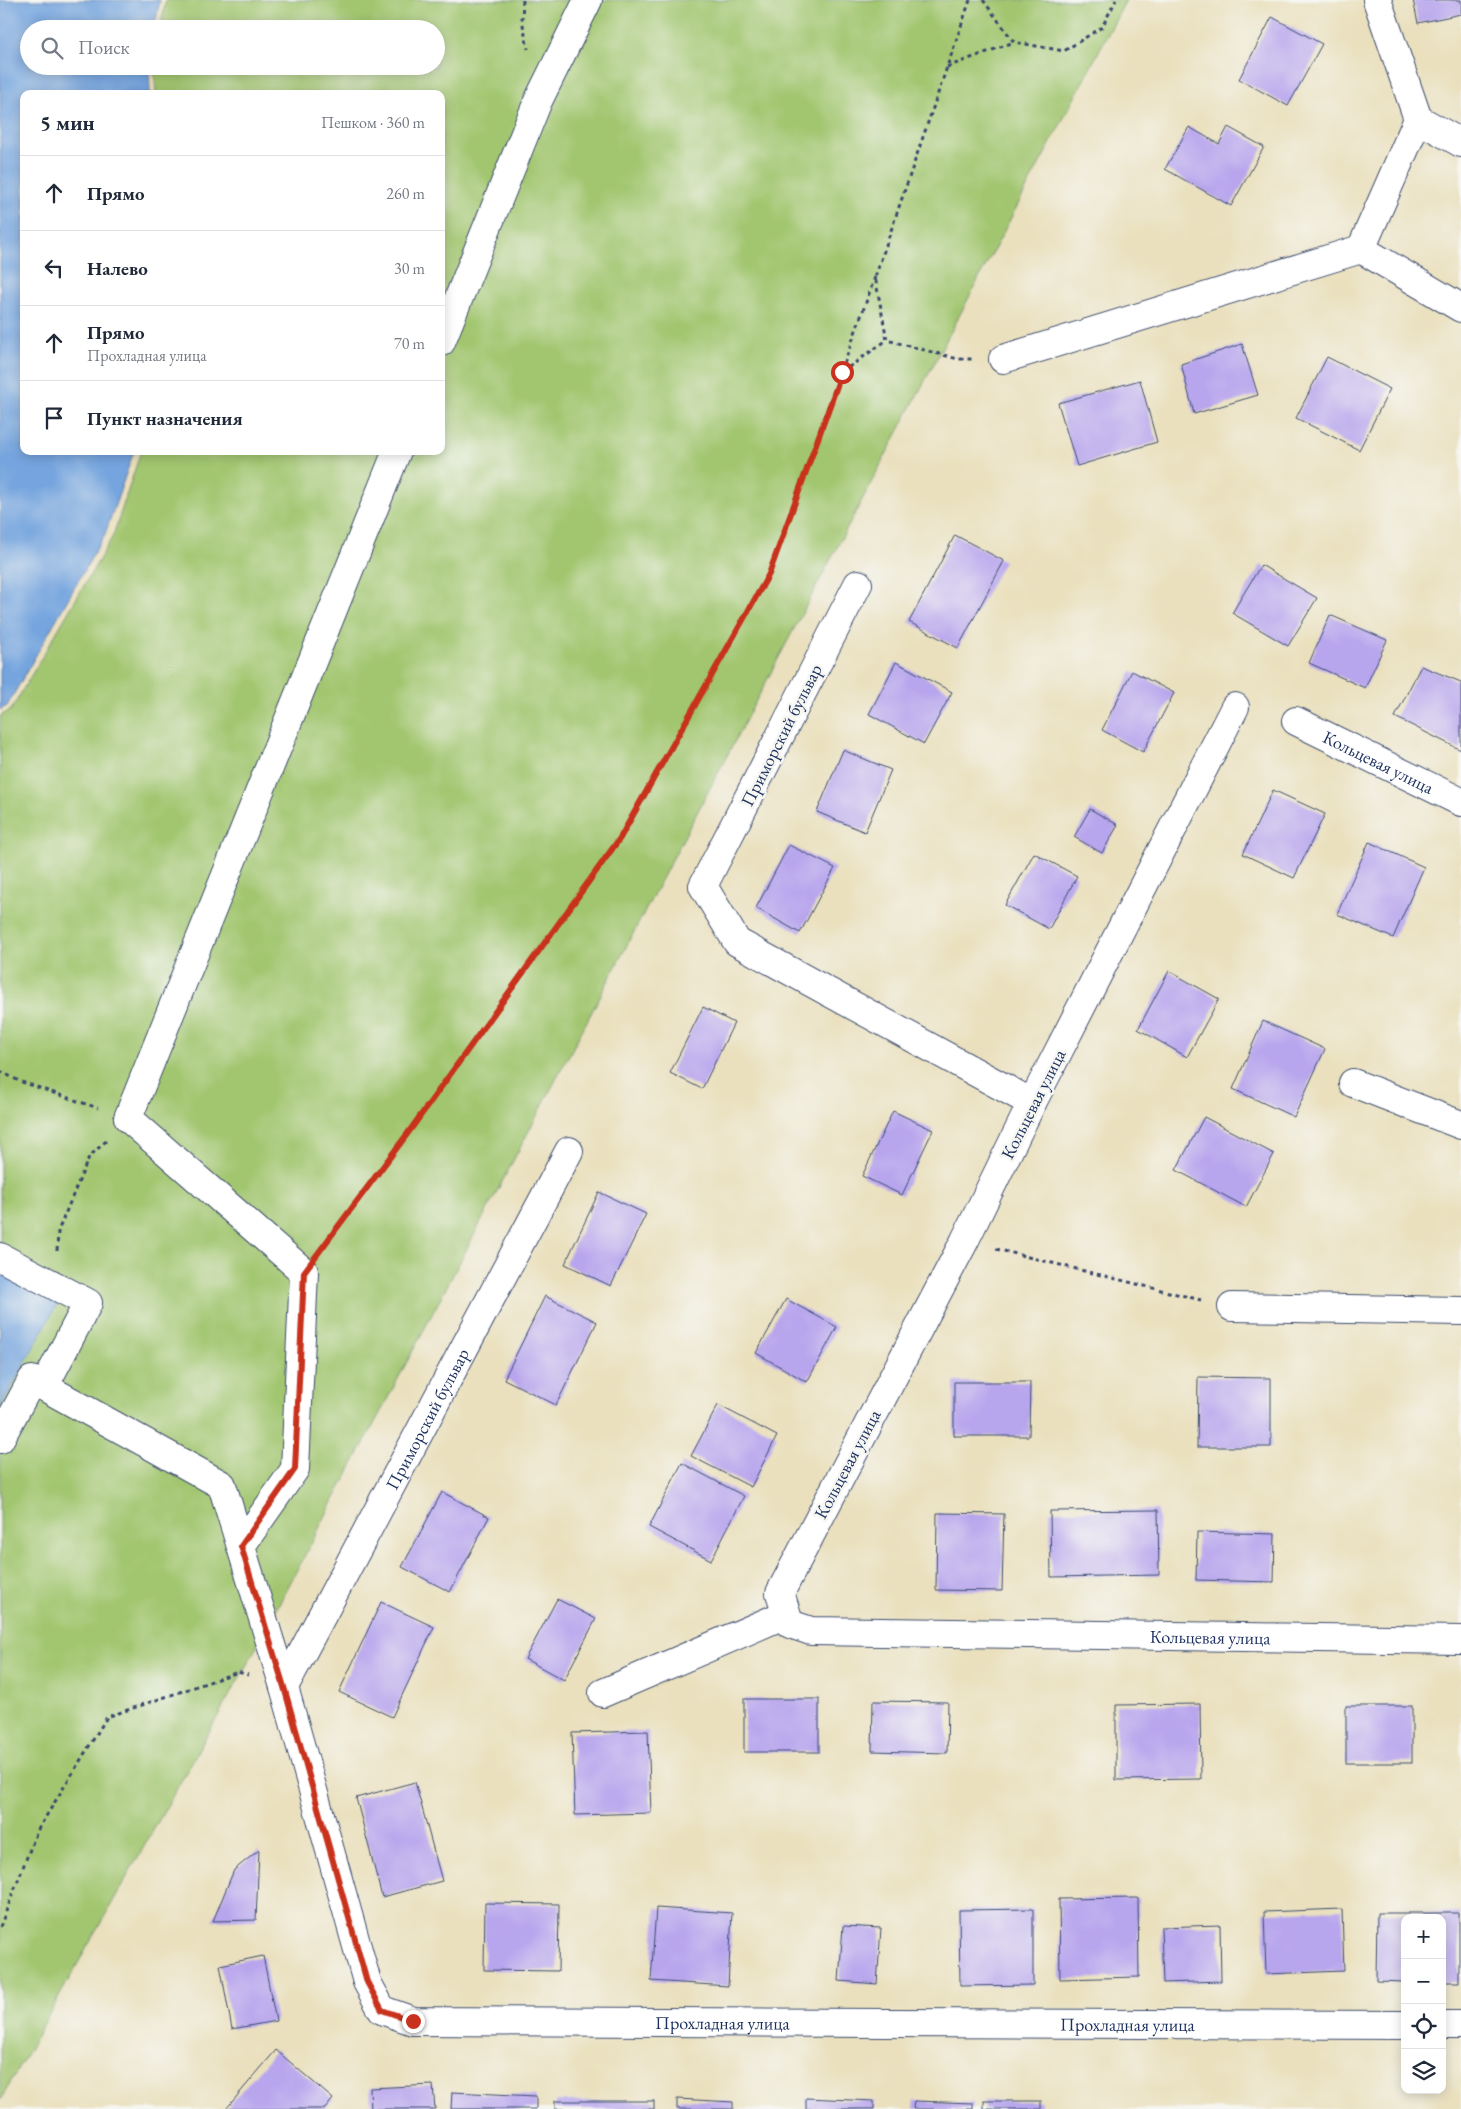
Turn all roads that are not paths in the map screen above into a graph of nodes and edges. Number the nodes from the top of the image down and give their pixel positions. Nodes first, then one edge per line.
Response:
1 (588, 0) edge
2 (1377, 0) edge
3 (1418, 119) junction
4 (1461, 143) edge
5 (1361, 249) junction
6 (1461, 308) edge
7 (445, 332) edge
8 (1003, 359) road end
9 (395, 455) edge
10 (858, 584) dead end
11 (1236, 707) dead end
12 (1296, 722) dead end
13 (1461, 802) edge
14 (1353, 1083) dead end
15 (1032, 1103) junction
16 (1461, 1125) edge
17 (569, 1151) dead end
18 (0, 1257) edge
19 (1232, 1307) road end
20 (1461, 1311) edge
21 (44, 1387) junction
22 (0, 1439) edge
23 (241, 1546) junction
24 (786, 1614) junction
25 (1461, 1640) edge
26 (284, 1687) junction
27 (603, 1693) dead end
28 (1401, 2025) edge
29 (1446, 2025) edge
30 (1461, 2025) edge

1 - 7 street
2 - 3 street
3 - 4 street
3 - 5 street
5 - 6 street
5 - 8 street
9 - 23 street
10 - 15 street, Приморский бульвар
11 - 15 street, Кольцевая улица
12 - 13 street, Кольцевая улица
14 - 16 street
15 - 24 street, Кольцевая улица
17 - 26 street, Приморский бульвар
18 - 21 street
19 - 20 street
21 - 22 street
21 - 23 street, Прохладная улица
23 - 26 street, Прохладная улица
24 - 25 street, Кольцевая улица
24 - 27 street
26 - 28 street, Прохладная улица
29 - 30 street

